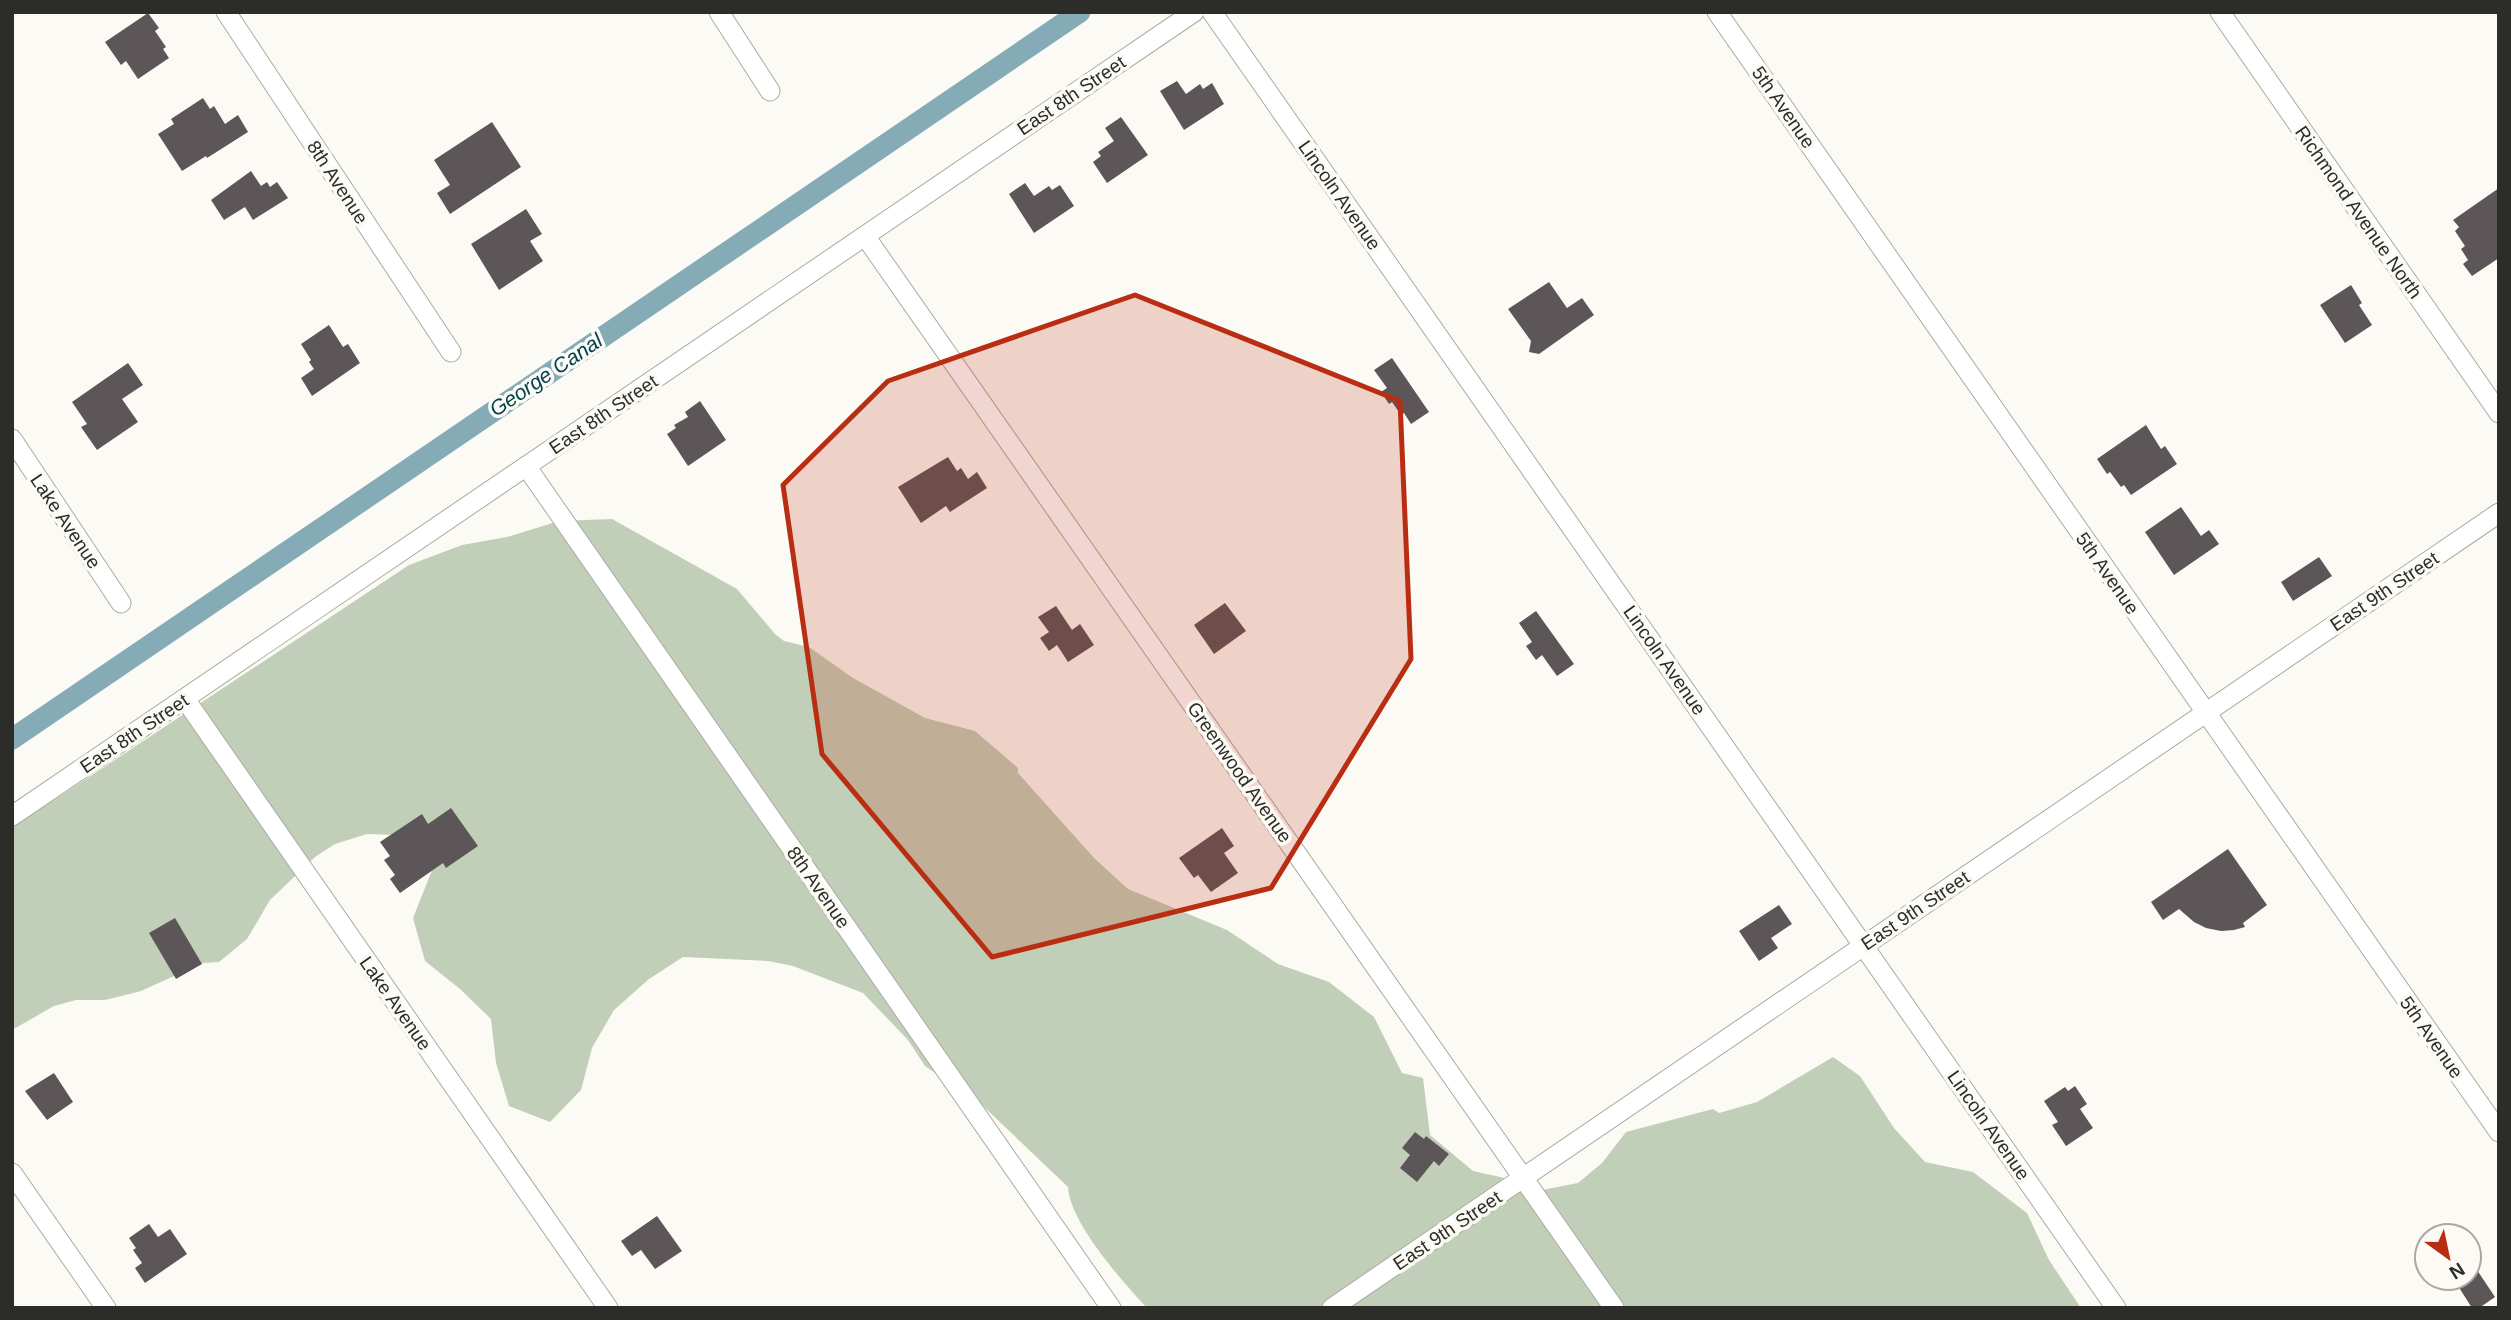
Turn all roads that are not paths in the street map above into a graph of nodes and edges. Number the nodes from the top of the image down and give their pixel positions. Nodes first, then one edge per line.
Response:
1 (226, 12) edge
2 (719, 12) edge
3 (1194, 12) edge
4 (1212, 12) edge
5 (1717, 12) edge
6 (2220, 12) edge
7 (770, 91) dead end
8 (866, 236) junction
9 (451, 352) dead end
10 (2499, 413) edge
11 (12, 439) edge
12 (526, 466) junction
13 (2499, 513) edge
14 (121, 603) dead end
15 (184, 699) junction
16 (2206, 713) junction
17 (12, 816) edge
18 (1864, 945) junction
19 (2499, 1132) edge
20 (12, 1173) edge
21 (1524, 1177) junction
22 (106, 1308) edge
23 (608, 1308) edge
24 (1111, 1308) edge
25 (1332, 1308) edge
26 (1614, 1308) edge
27 (2116, 1308) edge

1 - 9 street, 8th Avenue
2 - 7 street
3 - 8 street, East 8th Street
4 - 18 street, Lincoln Avenue
5 - 16 street, 5th Avenue
6 - 10 street, Richmond Avenue North
8 - 12 street, East 8th Street
8 - 21 street, Greenwood Avenue
11 - 14 street, Lake Avenue
12 - 15 street, East 8th Street
12 - 24 street, 8th Avenue
13 - 16 street, East 9th Street
15 - 17 street, East 8th Street
15 - 23 street, Lake Avenue
16 - 18 street, East 9th Street
16 - 19 street, 5th Avenue
18 - 21 street, East 9th Street
18 - 27 street, Lincoln Avenue
20 - 22 street
21 - 25 street, East 9th Street
21 - 26 street, Greenwood Avenue

